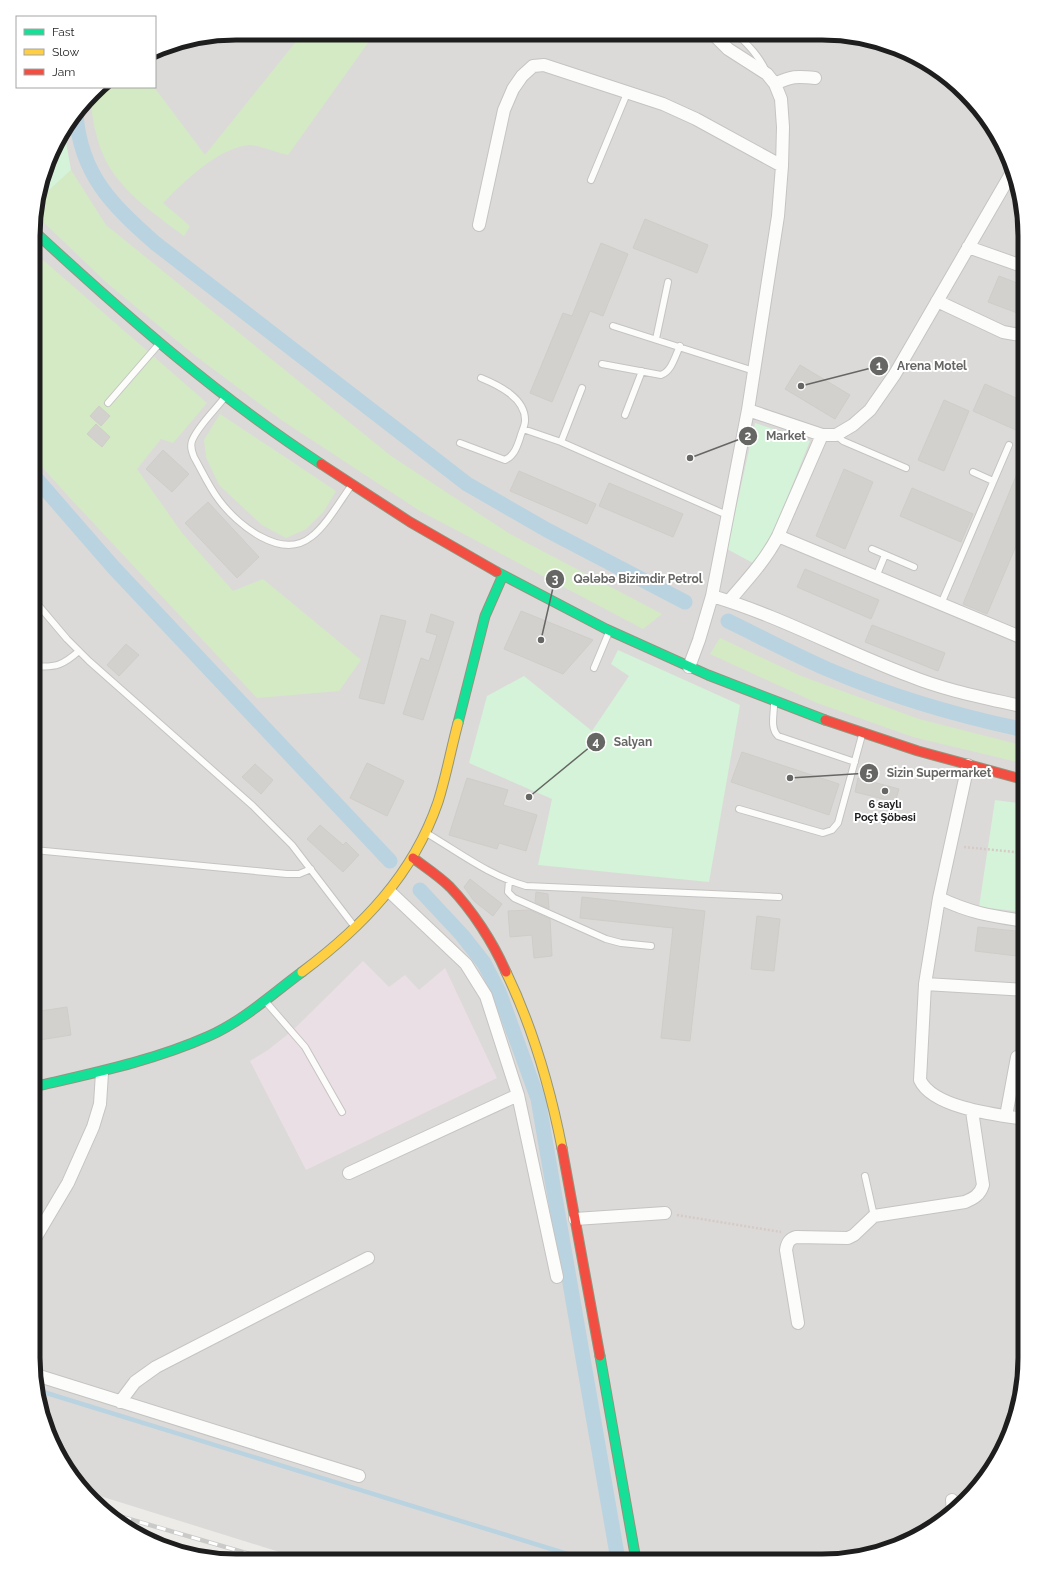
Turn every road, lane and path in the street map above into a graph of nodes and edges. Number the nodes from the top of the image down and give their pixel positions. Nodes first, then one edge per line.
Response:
1 (720, 40) edge
2 (743, 40) edge
3 (767, 74) junction
4 (815, 78) dead end
5 (775, 84) junction
6 (628, 91) junction
7 (782, 166) junction
8 (1009, 177) edge
9 (591, 180) dead end
10 (479, 225) dead end
11 (40, 237) edge
12 (968, 247) junction
13 (1018, 265) edge
14 (668, 282) dead end
15 (937, 301) junction
16 (613, 326) dead end
17 (1018, 335) edge
18 (656, 339) junction
19 (160, 343) junction
20 (680, 346) junction
21 (602, 364) dead end
22 (642, 371) junction
23 (754, 371) junction
24 (481, 378) dead end
25 (582, 388) dead end
26 (226, 396) junction
27 (108, 403) dead end
28 (748, 410) junction
29 (624, 415) dead end
30 (523, 429) junction
31 (822, 435) junction
32 (836, 435) junction
33 (561, 442) junction
34 (460, 444) dead end
35 (1009, 445) dead end
36 (906, 468) dead end
37 (973, 472) dead end
38 (994, 481) junction
39 (352, 485) junction
40 (728, 515) junction
41 (778, 536) junction
42 (872, 549) dead end
43 (885, 555) junction
44 (914, 567) dead end
45 (503, 575) junction
46 (876, 577) junction
47 (712, 596) junction
48 (729, 601) junction
49 (941, 604) junction
50 (40, 607) edge
51 (609, 631) junction
52 (1018, 636) edge
53 (79, 651) junction
54 (40, 666) edge
55 (689, 667) junction
56 (594, 668) dead end
57 (774, 701) junction
58 (1018, 705) edge
59 (863, 734) junction
60 (855, 762) junction
61 (968, 765) junction
62 (1018, 778) edge
63 (739, 810) dead end
64 (426, 832) junction
65 (950, 845) junction
66 (40, 851) edge
67 (1018, 852) edge
68 (413, 858) junction
69 (311, 870) junction
70 (508, 881) junction
71 (390, 892) junction
72 (779, 897) dead end
73 (939, 898) junction
74 (1018, 920) edge
75 (355, 928) junction
76 (651, 946) dead end
77 (925, 984) junction
78 (1018, 990) edge
79 (265, 1001) junction
80 (1017, 1057) dead end
81 (102, 1072) junction
82 (40, 1086) edge
83 (518, 1096) junction
84 (972, 1111) junction
85 (342, 1112) dead end
86 (1006, 1116) junction
87 (1018, 1118) edge
88 (349, 1173) dead end
89 (865, 1176) dead end
90 (665, 1213) joint
91 (874, 1216) junction
92 (575, 1219) junction
93 (40, 1230) edge
94 (791, 1239) junction
95 (368, 1258) dead end
96 (557, 1277) dead end
97 (798, 1323) dead end
98 (41, 1377) edge
99 (120, 1402) junction
100 (359, 1476) dead end
101 (635, 1554) edge

1 - 3 street
2 - 3 lane
3 - 5 street
4 - 5 street
5 - 7 street
6 - 7 street
6 - 9 lane
6 - 10 street
7 - 23 street
8 - 12 street
11 - 19 main road
12 - 13 street
12 - 15 street
14 - 18 lane
15 - 17 street
15 - 32 street
16 - 18 lane
18 - 20 lane
19 - 26 main road
19 - 27 lane
20 - 22 lane
20 - 23 lane
21 - 22 lane
22 - 29 lane
23 - 28 street
24 - 30 lane
25 - 33 lane
26 - 39 main road
26 - 39 lane
28 - 31 street
28 - 40 street
30 - 33 lane
30 - 34 lane
31 - 32 street
31 - 41 street
32 - 36 lane
33 - 40 lane
35 - 38 lane
37 - 38 lane
38 - 49 lane
39 - 45 main road
40 - 47 street
41 - 46 street
41 - 48 street
42 - 43 lane
43 - 44 lane
43 - 46 lane
45 - 51 main road
45 - 64 main road
46 - 49 street
47 - 48 street
47 - 55 street
48 - 58 street
49 - 52 street
50 - 53 lane
51 - 55 main road
51 - 56 lane
53 - 54 lane
53 - 69 lane
55 - 57 main road
57 - 59 main road
57 - 60 lane
59 - 60 lane
59 - 61 main road
60 - 63 lane
61 - 62 main road
61 - 65 street
64 - 68 main road
64 - 70 lane
65 - 67 path
65 - 73 street
66 - 69 lane
68 - 71 main road
68 - 92 main road
69 - 75 lane
70 - 72 lane
70 - 76 lane
71 - 75 main road
71 - 83 street
73 - 74 street
73 - 77 street
75 - 79 main road
77 - 78 street
77 - 84 street
79 - 81 main road
79 - 85 lane
80 - 86 street
81 - 82 main road
81 - 93 street
83 - 88 street
83 - 96 street
84 - 86 street
84 - 91 street
86 - 87 street
89 - 91 lane
90 - 92 street
90 - 94 path
91 - 94 street
92 - 101 main road
94 - 97 street
95 - 99 street
98 - 99 street
99 - 100 street

